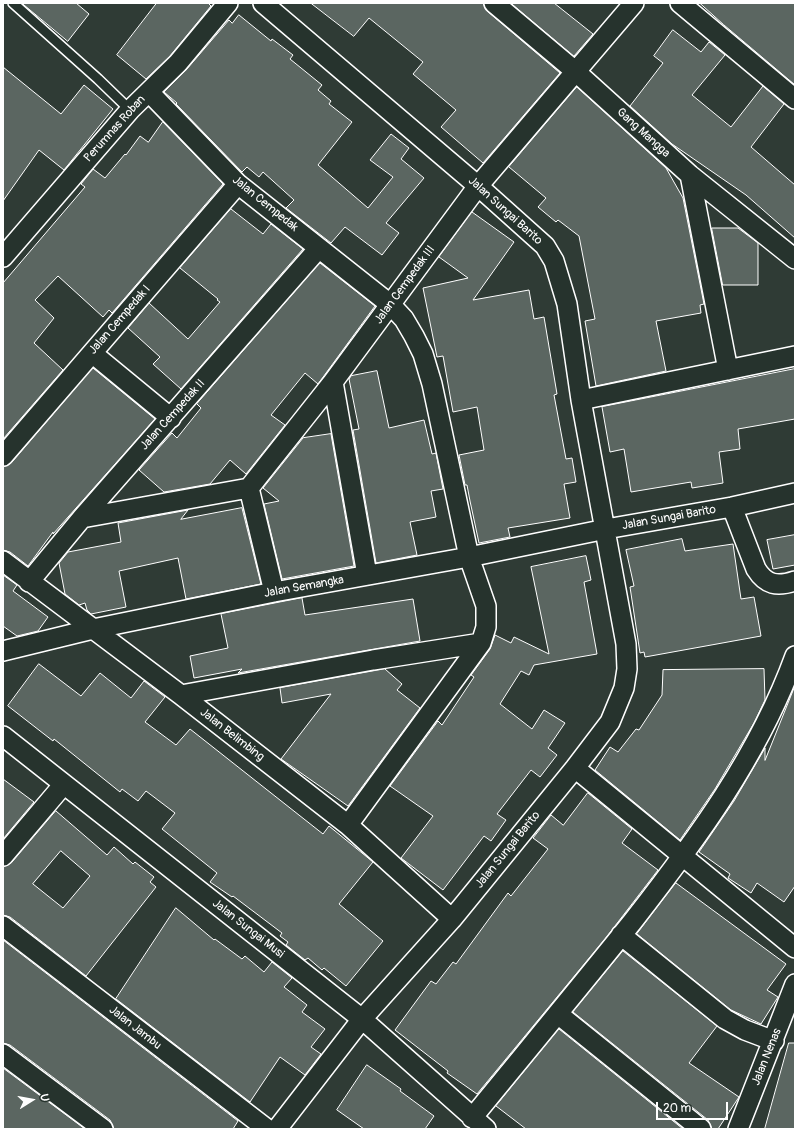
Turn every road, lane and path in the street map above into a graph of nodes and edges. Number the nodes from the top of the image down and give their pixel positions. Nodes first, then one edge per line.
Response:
1 (13, 3) edge
2 (228, 3) edge
3 (263, 3) edge
4 (494, 3) edge
5 (634, 3) edge
6 (680, 3) edge
7 (575, 71) junction
8 (149, 92) junction
9 (795, 99) edge
10 (130, 110) junction
11 (690, 175) junction
12 (238, 184) junction
13 (478, 186) junction
14 (319, 248) junction
15 (4, 252) edge
16 (795, 259) edge
17 (391, 305) junction
18 (92, 353) junction
19 (795, 356) edge
20 (728, 370) junction
21 (333, 382) junction
22 (581, 400) junction
23 (171, 418) junction
24 (3, 456) edge
25 (249, 488) junction
26 (795, 492) edge
27 (732, 507) junction
28 (82, 518) junction
29 (606, 529) junction
30 (468, 557) junction
31 (3, 562) edge
32 (366, 575) junction
33 (795, 581) edge
34 (29, 582) junction
35 (274, 592) junction
36 (93, 629) junction
37 (481, 643) junction
38 (3, 651) edge
39 (795, 656) edge
40 (181, 695) junction
41 (3, 736) edge
42 (575, 768) junction
43 (64, 784) junction
44 (348, 824) junction
45 (3, 856) edge
46 (683, 857) junction
47 (452, 919) junction
48 (3, 926) edge
49 (621, 935) junction
50 (795, 948) edge
51 (795, 986) edge
52 (558, 1014) junction
53 (362, 1018) junction
54 (774, 1041) junction
55 (3, 1054) edge
56 (479, 1123) edge
57 (103, 1129) edge
58 (267, 1129) edge
59 (277, 1129) edge
60 (701, 1129) edge
61 (738, 1129) edge

1 - 10 lane
2 - 8 street, Perumnas Roban
3 - 13 street, Jalan Sungai Barito
4 - 7 street, Gang Mangga
5 - 7 street, Jalan Cempedak III
6 - 9 street
7 - 11 street, Gang Mangga
7 - 13 street, Jalan Cempedak III
8 - 10 street, Perumnas Roban
8 - 12 street, Jalan Cempedak
10 - 15 street, Perumnas Roban
11 - 16 street, Gang Mangga
11 - 20 street
12 - 14 street, Jalan Cempedak
12 - 18 street, Jalan Cempedak I
13 - 17 street, Jalan Cempedak III
13 - 22 street, Jalan Sungai Barito
14 - 17 street, Jalan Cempedak
14 - 23 street, Jalan Cempedak II
17 - 21 street, Jalan Cempedak III
17 - 30 street, Jalan Cempedak
18 - 23 street
18 - 24 street, Jalan Cempedak I
19 - 20 street
20 - 22 street
21 - 25 street, Jalan Cempedak III
21 - 32 street
22 - 29 street, Jalan Sungai Barito
23 - 28 street, Jalan Cempedak II
25 - 28 street
25 - 35 street
26 - 27 street, Jalan Sungai Barito
27 - 29 street, Jalan Sungai Barito
27 - 33 street
28 - 34 street, Jalan Cempedak II
29 - 30 street, Jalan Semangka
29 - 42 street, Jalan Sungai Barito
30 - 32 street, Jalan Semangka
30 - 37 street, Jalan Cempedak
31 - 34 street, Jalan Belimbing
32 - 35 street, Jalan Semangka
34 - 36 street, Jalan Belimbing
35 - 36 street, Jalan Semangka
36 - 38 street, Jalan Semangka
36 - 40 street, Jalan Belimbing
37 - 40 street
37 - 44 street
39 - 46 street
40 - 44 street, Jalan Belimbing
41 - 43 street, Jalan Sungai Musi
42 - 46 street
42 - 47 street, Jalan Sungai Barito
43 - 45 street
43 - 53 street, Jalan Sungai Musi
44 - 47 street, Jalan Belimbing
46 - 49 street
46 - 50 street
47 - 53 street, Jalan Sungai Barito
48 - 58 street, Jalan Jambu
49 - 52 street
49 - 54 street
51 - 54 street, Jalan Nenas
52 - 56 street
52 - 60 street
53 - 56 street, Jalan Sungai Musi
53 - 59 street, Jalan Sungai Barito
54 - 61 street, Jalan Nenas
55 - 57 street

